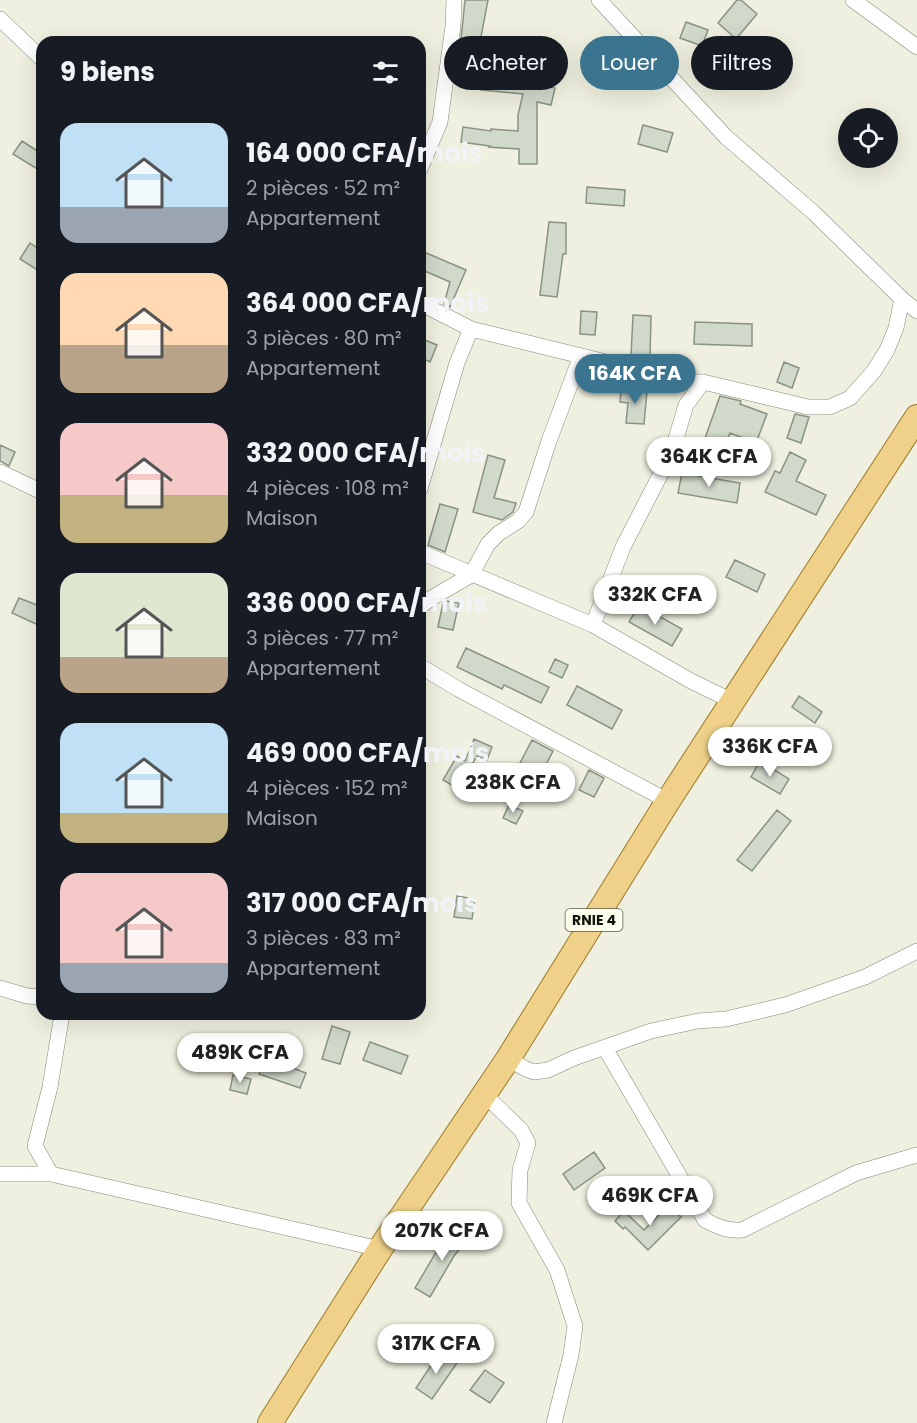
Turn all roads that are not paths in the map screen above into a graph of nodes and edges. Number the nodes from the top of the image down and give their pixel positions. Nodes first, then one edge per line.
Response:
1 (454, 0) edge
2 (599, 0) edge
3 (853, 0) edge
4 (0, 19) edge
5 (917, 47) edge
6 (36, 53) edge
7 (426, 155) edge
8 (902, 299) junction
9 (426, 306) edge
10 (917, 311) edge
11 (471, 329) junction
12 (581, 356) junction
13 (703, 382) junction
14 (917, 417) edge
15 (426, 469) edge
16 (0, 472) edge
17 (36, 489) edge
18 (426, 555) edge
19 (471, 575) junction
20 (426, 602) edge
21 (593, 625) junction
22 (426, 670) edge
23 (732, 701) junction
24 (668, 801) junction
25 (917, 951) edge
26 (0, 988) edge
27 (36, 997) edge
28 (61, 1020) edge
29 (605, 1048) junction
30 (508, 1059) junction
31 (484, 1094) junction
32 (917, 1155) edge
33 (0, 1174) edge
34 (51, 1174) junction
35 (380, 1249) junction
36 (270, 1423) edge
37 (554, 1423) edge

1 - 7 street
2 - 8 street
3 - 5 street
4 - 6 street
8 - 10 street
8 - 13 street
9 - 11 street
11 - 12 street
11 - 15 street
12 - 13 street
12 - 19 street
13 - 21 street
14 - 23 main road, RNIE 4
16 - 17 street
18 - 19 street
19 - 20 street
19 - 21 street
21 - 23 street
22 - 24 street
23 - 24 main road, RNIE 4
24 - 30 main road, RNIE 4
25 - 29 street
26 - 27 street
28 - 34 street
29 - 30 street
29 - 32 street
30 - 31 main road, RNIE 4
31 - 35 main road, RNIE 4
31 - 37 street
33 - 34 street
34 - 35 street
35 - 36 main road, RNIE 4

